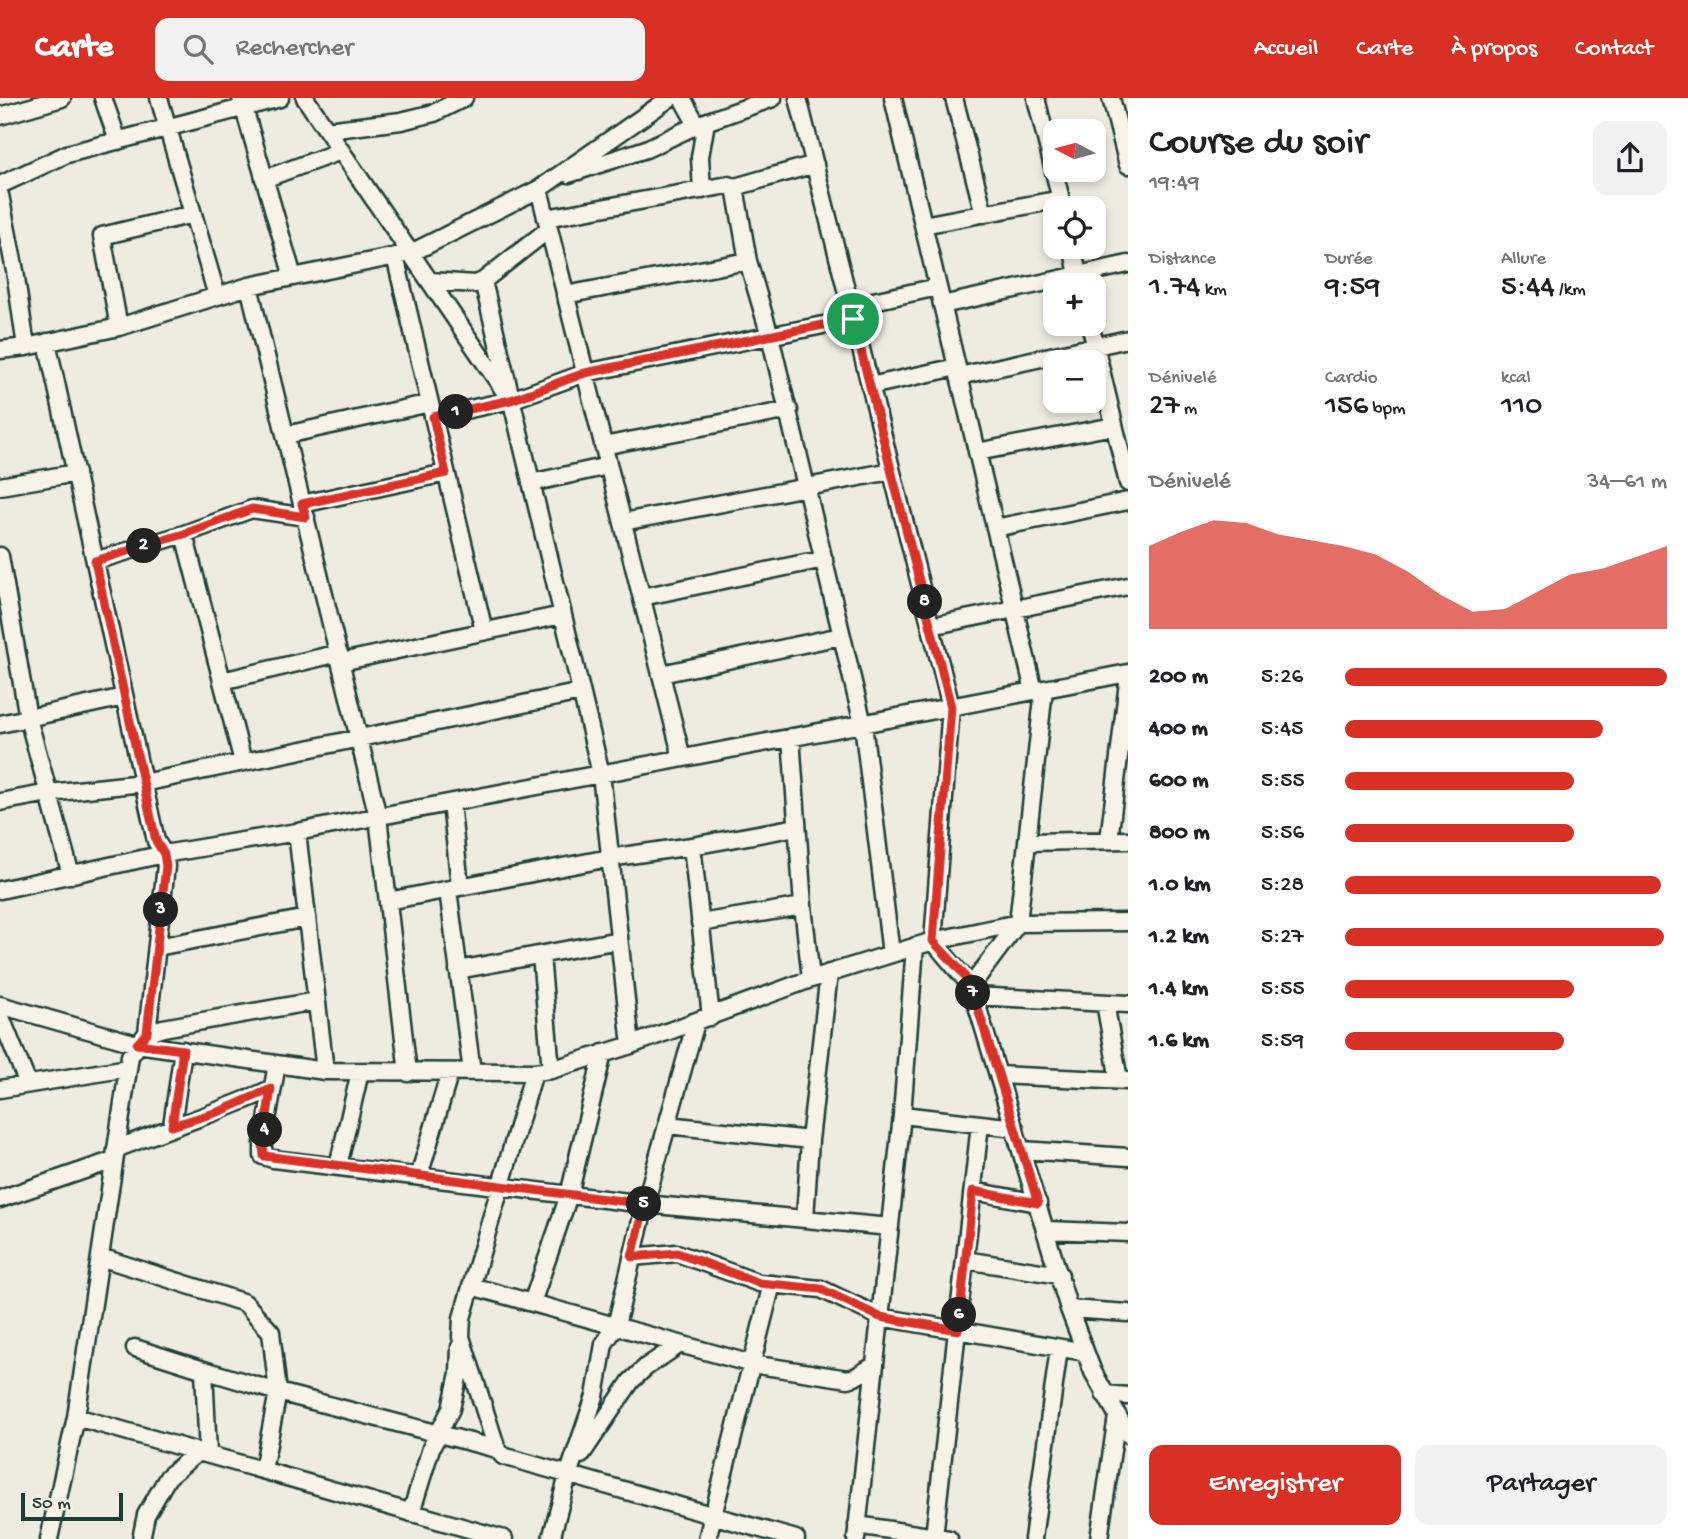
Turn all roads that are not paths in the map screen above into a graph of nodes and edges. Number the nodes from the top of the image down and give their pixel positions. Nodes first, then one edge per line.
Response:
1 (62, 98) edge
2 (103, 98) edge
3 (159, 98) edge
4 (280, 98) edge
5 (305, 98) edge
6 (464, 98) edge
7 (670, 98) edge
8 (682, 98) edge
9 (773, 98) edge
10 (798, 98) edge
11 (893, 98) edge
12 (954, 98) edge
13 (1036, 98) edge
14 (1111, 98) edge
15 (242, 103) edge
16 (0, 117) edge
17 (635, 122) junction
18 (702, 124) junction
19 (168, 128) junction
20 (327, 130) junction
21 (118, 141) junction
22 (646, 149) junction
23 (341, 151) junction
24 (815, 164) junction
25 (1128, 165) edge
26 (264, 179) junction
27 (0, 185) edge
28 (545, 185) junction
29 (735, 187) junction
30 (702, 190) junction
31 (0, 195) edge
32 (1060, 196) edge
33 (1043, 206) edge
34 (193, 214) junction
35 (984, 214) junction
36 (547, 224) junction
37 (923, 225) junction
38 (403, 255) junction
39 (748, 261) junction
40 (1128, 264) edge
41 (1101, 273) edge
42 (293, 277) junction
43 (429, 281) junction
44 (483, 281) junction
45 (249, 286) junction
46 (938, 287) junction
47 (1043, 287) edge
48 (565, 295) junction
49 (218, 296) junction
50 (942, 305) junction
51 (852, 312) junction
52 (120, 327) junction
53 (770, 335) junction
54 (1093, 336) edge
55 (1128, 339) edge
56 (47, 342) junction
57 (1095, 346) junction
58 (26, 347) junction
59 (0, 350) edge
60 (958, 372) junction
61 (585, 373) junction
62 (870, 386) junction
63 (511, 400) junction
64 (432, 410) junction
65 (789, 410) junction
66 (1114, 426) junction
67 (286, 435) junction
68 (603, 446) junction
69 (977, 452) junction
70 (608, 466) junction
71 (891, 471) junction
72 (76, 473) junction
73 (446, 473) junction
74 (531, 483) junction
75 (1128, 483) edge
76 (0, 486) edge
77 (807, 486) junction
78 (1128, 501) edge
79 (304, 511) junction
80 (623, 522) junction
81 (995, 528) junction
82 (184, 534) junction
83 (824, 559) junction
84 (95, 561) junction
85 (1, 562) edge
86 (1128, 586) edge
87 (642, 597) junction
88 (1014, 609) junction
89 (562, 615) junction
90 (931, 626) junction
91 (484, 631) junction
92 (841, 636) junction
93 (7, 644) edge
94 (340, 657) junction
95 (1128, 673) edge
96 (661, 674) junction
97 (222, 681) junction
98 (1128, 682) edge
99 (1039, 690) junction
100 (581, 692) junction
101 (124, 697) junction
102 (951, 707) junction
103 (28, 718) junction
104 (0, 724) edge
105 (863, 724) junction
106 (359, 737) junction
107 (791, 737) junction
108 (682, 758) junction
109 (243, 762) junction
110 (601, 774) junction
111 (143, 783) junction
112 (49, 793) junction
113 (0, 802) edge
114 (451, 803) junction
115 (378, 817) junction
116 (797, 827) junction
117 (297, 832) junction
118 (1128, 840) edge
119 (1109, 841) junction
120 (1028, 842) junction
121 (692, 846) junction
122 (164, 854) junction
123 (609, 858) junction
124 (71, 875) junction
125 (454, 888) junction
126 (0, 890) edge
127 (387, 901) junction
128 (803, 905) junction
129 (307, 918) junction
130 (1128, 922) edge
131 (701, 923) junction
132 (1018, 923) junction
133 (619, 940) junction
134 (933, 941) junction
135 (915, 946) junction
136 (157, 947) junction
137 (891, 954) junction
138 (541, 955) junction
139 (457, 970) junction
140 (830, 974) junction
141 (811, 979) junction
142 (972, 991) junction
143 (316, 1001) junction
144 (1105, 1003) junction
145 (1128, 1004) edge
146 (0, 1005) edge
147 (0, 1015) edge
148 (703, 1019) junction
149 (142, 1039) junction
150 (631, 1045) junction
151 (183, 1050) junction
152 (603, 1053) junction
153 (277, 1064) junction
154 (128, 1068) junction
155 (551, 1070) junction
156 (325, 1071) junction
157 (360, 1072) junction
158 (450, 1072) junction
159 (472, 1072) junction
160 (534, 1072) junction
161 (408, 1073) junction
162 (999, 1074) junction
163 (1124, 1080) edge
164 (28, 1084) junction
165 (0, 1089) edge
166 (271, 1089) junction
167 (902, 1115) junction
168 (980, 1124) junction
169 (667, 1125) junction
170 (172, 1126) junction
171 (1016, 1128) junction
172 (810, 1140) junction
173 (1022, 1150) junction
174 (115, 1154) junction
175 (1128, 1157) edge
176 (338, 1166) junction
177 (419, 1176) junction
178 (499, 1186) junction
179 (973, 1191) junction
180 (569, 1195) junction
181 (0, 1199) edge
182 (1038, 1203) junction
183 (645, 1204) junction
184 (805, 1219) junction
185 (890, 1227) junction
186 (1046, 1230) junction
187 (1128, 1233) edge
188 (100, 1257) junction
189 (632, 1257) junction
190 (965, 1260) junction
191 (1060, 1275) junction
192 (772, 1284) junction
193 (471, 1286) junction
194 (532, 1303) junction
195 (1069, 1309) junction
196 (1128, 1313) edge
197 (880, 1317) junction
198 (616, 1326) junction
199 (958, 1330) junction
200 (461, 1337) junction
201 (680, 1344) junction
202 (135, 1348) dead end
203 (1059, 1348) junction
204 (1085, 1352) junction
205 (752, 1364) junction
206 (875, 1365) junction
207 (204, 1370) junction
208 (278, 1392) junction
209 (1104, 1394) junction
210 (1128, 1396) edge
211 (1117, 1416) junction
212 (76, 1417) junction
213 (440, 1434) junction
214 (1128, 1434) edge
215 (497, 1449) junction
216 (204, 1453) junction
217 (263, 1470) junction
218 (568, 1475) junction
219 (411, 1513) junction
220 (713, 1516) junction
221 (856, 1532) edge
222 (941, 1538) edge
223 (50, 1539) edge
224 (141, 1539) edge
225 (504, 1539) edge
226 (551, 1539) edge
227 (707, 1539) edge
228 (796, 1539) edge
229 (1033, 1539) edge
230 (1099, 1539) edge

1 - 16 street
2 - 21 street
3 - 19 street
4 - 15 street
5 - 20 street
6 - 20 street
7 - 17 street
8 - 18 street
9 - 18 street
10 - 24 street
11 - 37 street
12 - 35 street
13 - 32 street
14 - 25 street
15 - 19 street
15 - 26 street
17 - 22 street
17 - 28 street
18 - 22 street
18 - 30 street
19 - 21 street
19 - 34 street
20 - 23 street
21 - 27 street
22 - 28 street
23 - 26 street
23 - 38 street
24 - 29 street
24 - 51 street
26 - 42 street
28 - 36 street
28 - 38 street
29 - 30 street
29 - 39 street
30 - 36 street
31 - 58 street
33 - 35 street
34 - 49 street
34 - 52 street
35 - 37 street
36 - 44 street
36 - 48 street
37 - 46 street
38 - 42 street
38 - 43 street
38 - 64 street
39 - 48 street
39 - 53 street
40 - 41 street
42 - 45 street
43 - 44 street
43 - 63 street
44 - 63 street
45 - 49 street
45 - 67 street
46 - 50 street
46 - 51 street
47 - 50 street
48 - 61 street
49 - 52 street
50 - 60 street
51 - 53 street
51 - 62 street
52 - 56 street
53 - 61 street
53 - 65 street
54 - 57 street
55 - 57 street
56 - 58 street
56 - 72 street
57 - 60 street
57 - 66 street
58 - 59 street
60 - 62 street
60 - 69 street
61 - 63 street
61 - 68 street
62 - 71 street
63 - 64 street
63 - 74 street
64 - 67 street
64 - 73 street
65 - 68 street
65 - 77 street
66 - 69 street
66 - 75 street
67 - 79 street
68 - 70 street
69 - 81 street
70 - 74 street
70 - 80 street
71 - 77 street
71 - 90 street
72 - 76 street
72 - 84 street
73 - 79 street
73 - 91 street
74 - 89 street
77 - 80 street
77 - 83 street
78 - 81 street
79 - 82 street
79 - 94 street
80 - 87 street
81 - 88 street
82 - 84 street
82 - 97 street
83 - 87 street
83 - 92 street
84 - 101 street
85 - 93 street
86 - 88 street
87 - 96 street
88 - 90 street
88 - 99 street
89 - 91 street
89 - 100 street
90 - 102 street
91 - 94 street
92 - 96 street
92 - 105 street
93 - 103 street
94 - 97 street
94 - 106 street
95 - 99 street
96 - 108 street
97 - 109 street
98 - 119 street
99 - 102 street
99 - 120 street
100 - 106 street
100 - 110 street
101 - 103 street
101 - 111 street
102 - 105 street
102 - 134 street
103 - 104 street
103 - 112 street
105 - 107 street
105 - 137 street
106 - 109 street
106 - 115 street
107 - 108 street
107 - 116 street
108 - 110 street
109 - 111 street
110 - 114 street
110 - 123 street
111 - 112 street
111 - 122 street
112 - 113 street
112 - 124 street
114 - 115 street
114 - 125 street
115 - 117 street
115 - 127 street
116 - 121 street
116 - 128 street
117 - 122 street
117 - 129 street
118 - 119 street
119 - 120 street
120 - 132 street
121 - 123 street
121 - 131 street
122 - 124 street
122 - 136 street
123 - 125 street
123 - 133 street
124 - 126 street
125 - 127 street
125 - 139 street
127 - 161 street
128 - 131 street
128 - 141 street
129 - 136 street
129 - 143 street
130 - 132 street
131 - 148 street
132 - 134 street
132 - 142 street
133 - 138 street
133 - 150 street
134 - 135 street
134 - 142 street
135 - 137 street
135 - 167 street
136 - 149 street
137 - 140 street
138 - 139 street
138 - 155 street
139 - 159 street
140 - 141 street
140 - 172 street
141 - 148 street
142 - 144 street
142 - 162 street
143 - 149 street
143 - 156 street
144 - 145 street
144 - 163 street
146 - 149 street
147 - 164 street
148 - 150 street
148 - 169 street
149 - 151 street
149 - 154 street
150 - 152 street
151 - 153 street
151 - 170 street
152 - 155 street
152 - 180 street
153 - 156 street
153 - 166 street
154 - 164 street
154 - 174 street
155 - 160 street
156 - 157 street
157 - 161 street
157 - 176 street
158 - 159 street
158 - 161 street
158 - 177 street
159 - 160 street
160 - 178 street
162 - 163 street
162 - 171 street
164 - 165 street
166 - 170 street
166 - 176 street
167 - 168 street
167 - 185 street
168 - 171 street
168 - 179 street
169 - 172 street
169 - 183 street
170 - 174 street
171 - 173 street
172 - 184 street
173 - 175 street
173 - 182 street
174 - 181 street
174 - 188 street
176 - 177 street
177 - 178 street
178 - 180 street
178 - 193 street
179 - 182 street
179 - 190 street
180 - 183 street
180 - 194 street
182 - 186 street
183 - 184 street
183 - 189 street
184 - 185 street
185 - 197 street
186 - 187 street
186 - 191 street
188 - 208 street
188 - 212 street
189 - 192 street
189 - 198 street
190 - 191 street
190 - 199 street
191 - 195 street
192 - 197 street
192 - 205 street
193 - 194 street
193 - 200 street
194 - 198 street
195 - 196 street
195 - 204 street
197 - 199 street
197 - 206 street
198 - 201 street
198 - 218 street
199 - 203 street
199 - 222 street
200 - 213 street
200 - 215 street
201 - 205 street
201 - 218 street
202 - 207 street
203 - 204 street
203 - 229 street
204 - 209 street
205 - 206 street
205 - 220 street
206 - 221 street
207 - 208 street
207 - 216 street
208 - 213 street
208 - 217 street
209 - 210 street
209 - 211 street
211 - 214 street
211 - 230 street
212 - 216 street
212 - 223 street
213 - 215 street
213 - 219 street
215 - 218 street
216 - 217 street
216 - 224 street
217 - 219 street
218 - 220 street
218 - 226 street
219 - 225 street
220 - 227 street
220 - 228 street
221 - 222 street

